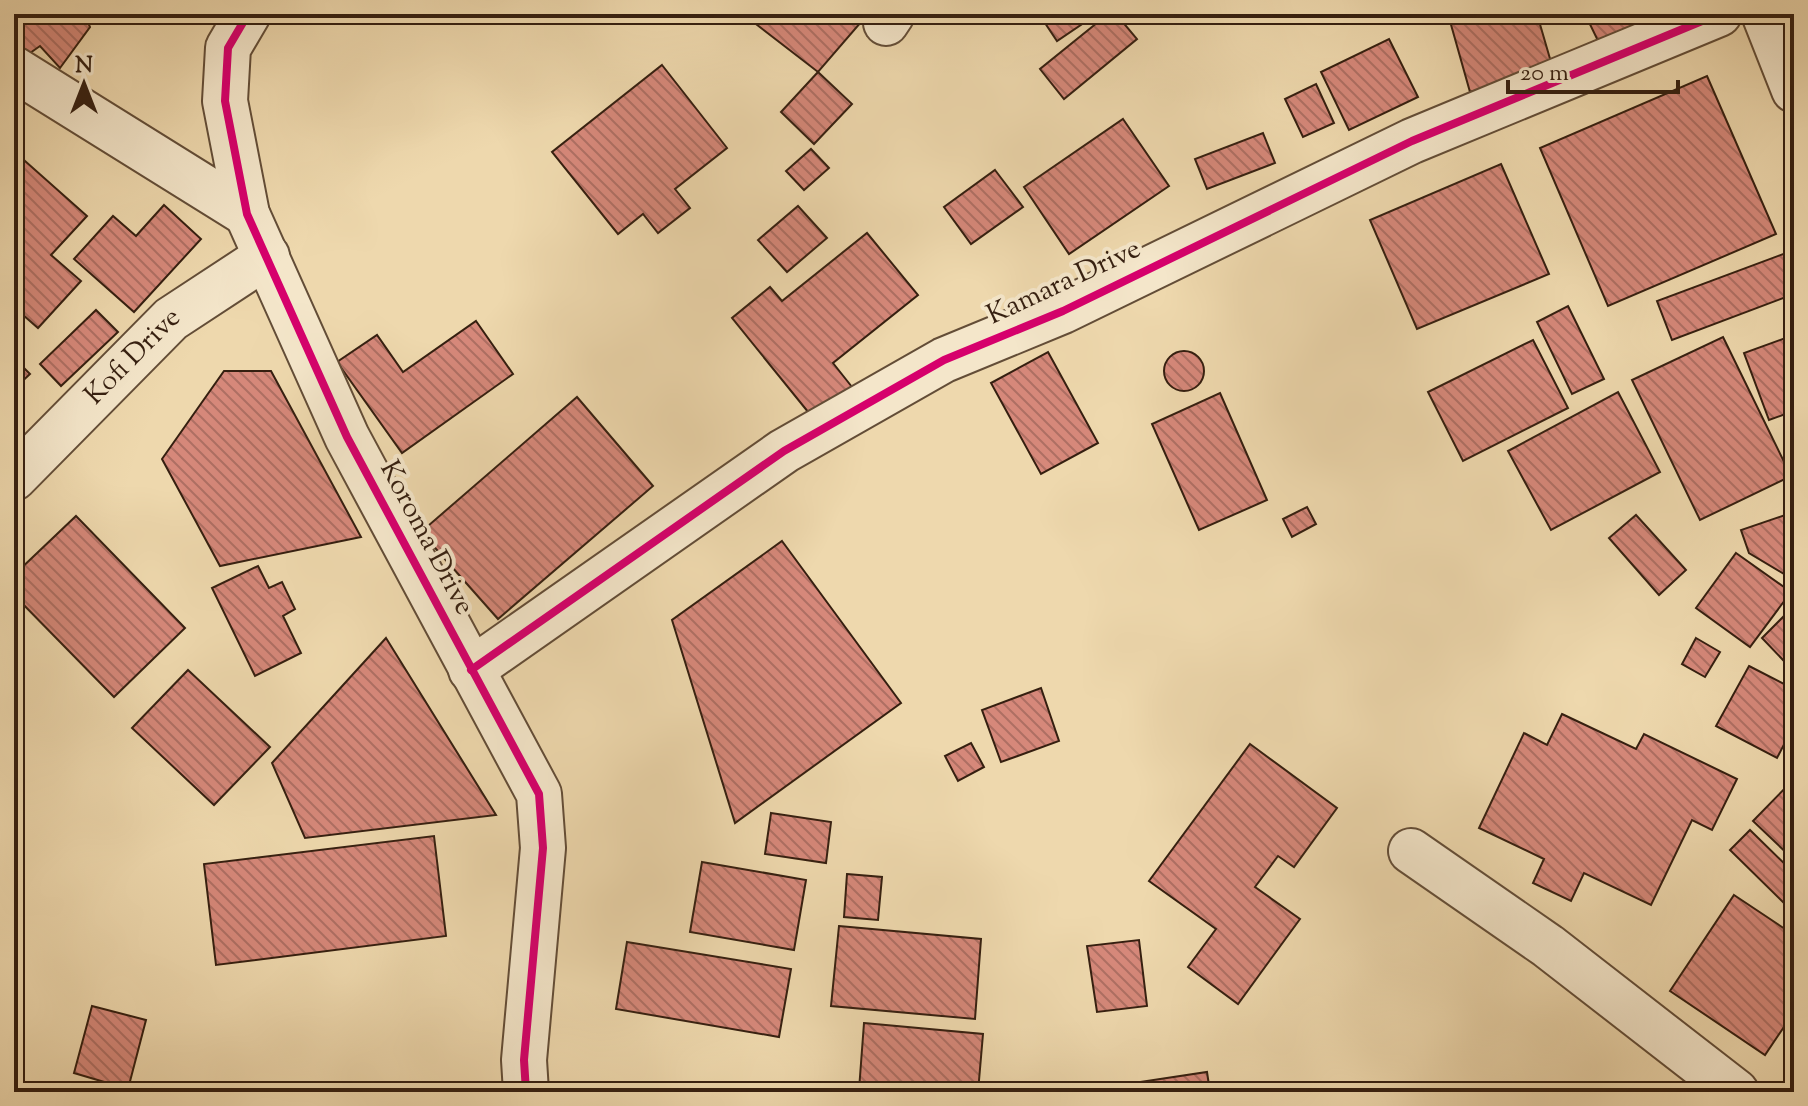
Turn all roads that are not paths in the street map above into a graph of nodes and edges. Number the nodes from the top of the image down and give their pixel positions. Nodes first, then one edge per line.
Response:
1 (248, 14) edge
2 (1719, 14) edge
3 (1764, 14) edge
4 (14, 69) edge
5 (1794, 90) edge
6 (247, 214) junction
7 (267, 256) junction
8 (14, 478) edge
9 (471, 670) junction
10 (1411, 851) dead end
11 (526, 1092) edge
12 (1736, 1092) edge

1 - 6 street, Koroma Drive
2 - 9 street, Kamara Drive
3 - 5 street
4 - 6 street
6 - 7 street, Koroma Drive
7 - 8 street, Kofi Drive
7 - 9 street, Koroma Drive
9 - 11 street, Koroma Drive
10 - 12 street

